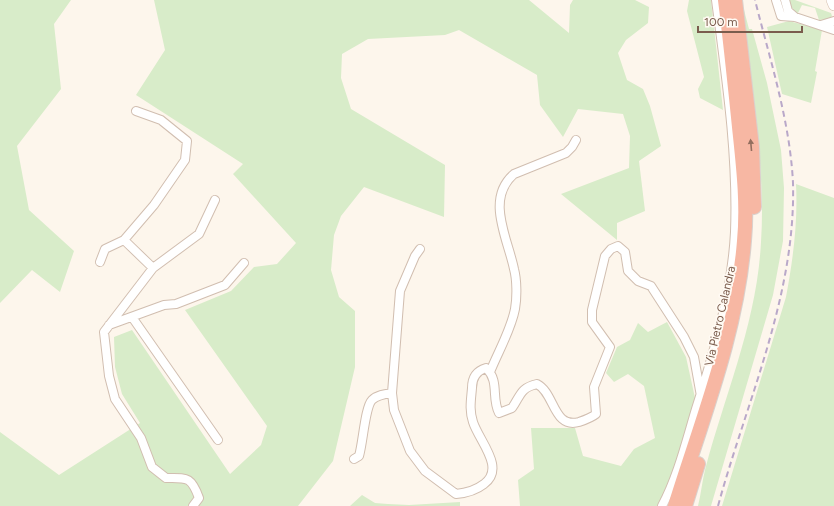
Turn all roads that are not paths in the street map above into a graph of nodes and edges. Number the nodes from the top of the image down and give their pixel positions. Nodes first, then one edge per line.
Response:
1 (716, 0) edge
2 (725, 0) edge
3 (735, 0) edge
4 (776, 0) edge
5 (785, 0) edge
6 (832, 0) edge
7 (834, 5) edge
8 (787, 8) junction
9 (780, 15) junction
10 (795, 17) junction
11 (831, 25) edge
12 (136, 110) dead end
13 (576, 140) dead end
14 (215, 200) dead end
15 (124, 240) junction
16 (420, 249) dead end
17 (100, 262) dead end
18 (244, 263) dead end
19 (153, 268) junction
20 (132, 317) junction
21 (108, 326) junction
22 (490, 372) junction
23 (392, 393) junction
24 (701, 396) junction
25 (218, 440) dead end
26 (354, 458) dead end
27 (700, 458) junction
28 (194, 506) edge
29 (662, 506) edge
30 (675, 506) edge
31 (685, 506) edge
32 (694, 506) edge

1 - 24 street, Via Pietro Calandra
2 - 30 highway
27 -> 3 highway
4 - 9 street
5 - 8 street
6 - 7 main road
8 - 9 street
8 - 10 street
9 - 10 street
10 - 11 street
12 - 15 street
13 - 22 street
14 - 19 street
15 - 17 street
15 - 19 street
16 - 23 street
18 - 20 street
19 - 21 street
20 - 21 street
20 - 25 street
21 - 28 street
22 - 23 street
22 - 24 street
23 - 26 street
24 - 29 street, Via Pietro Calandra
27 - 31 highway
27 - 32 highway

